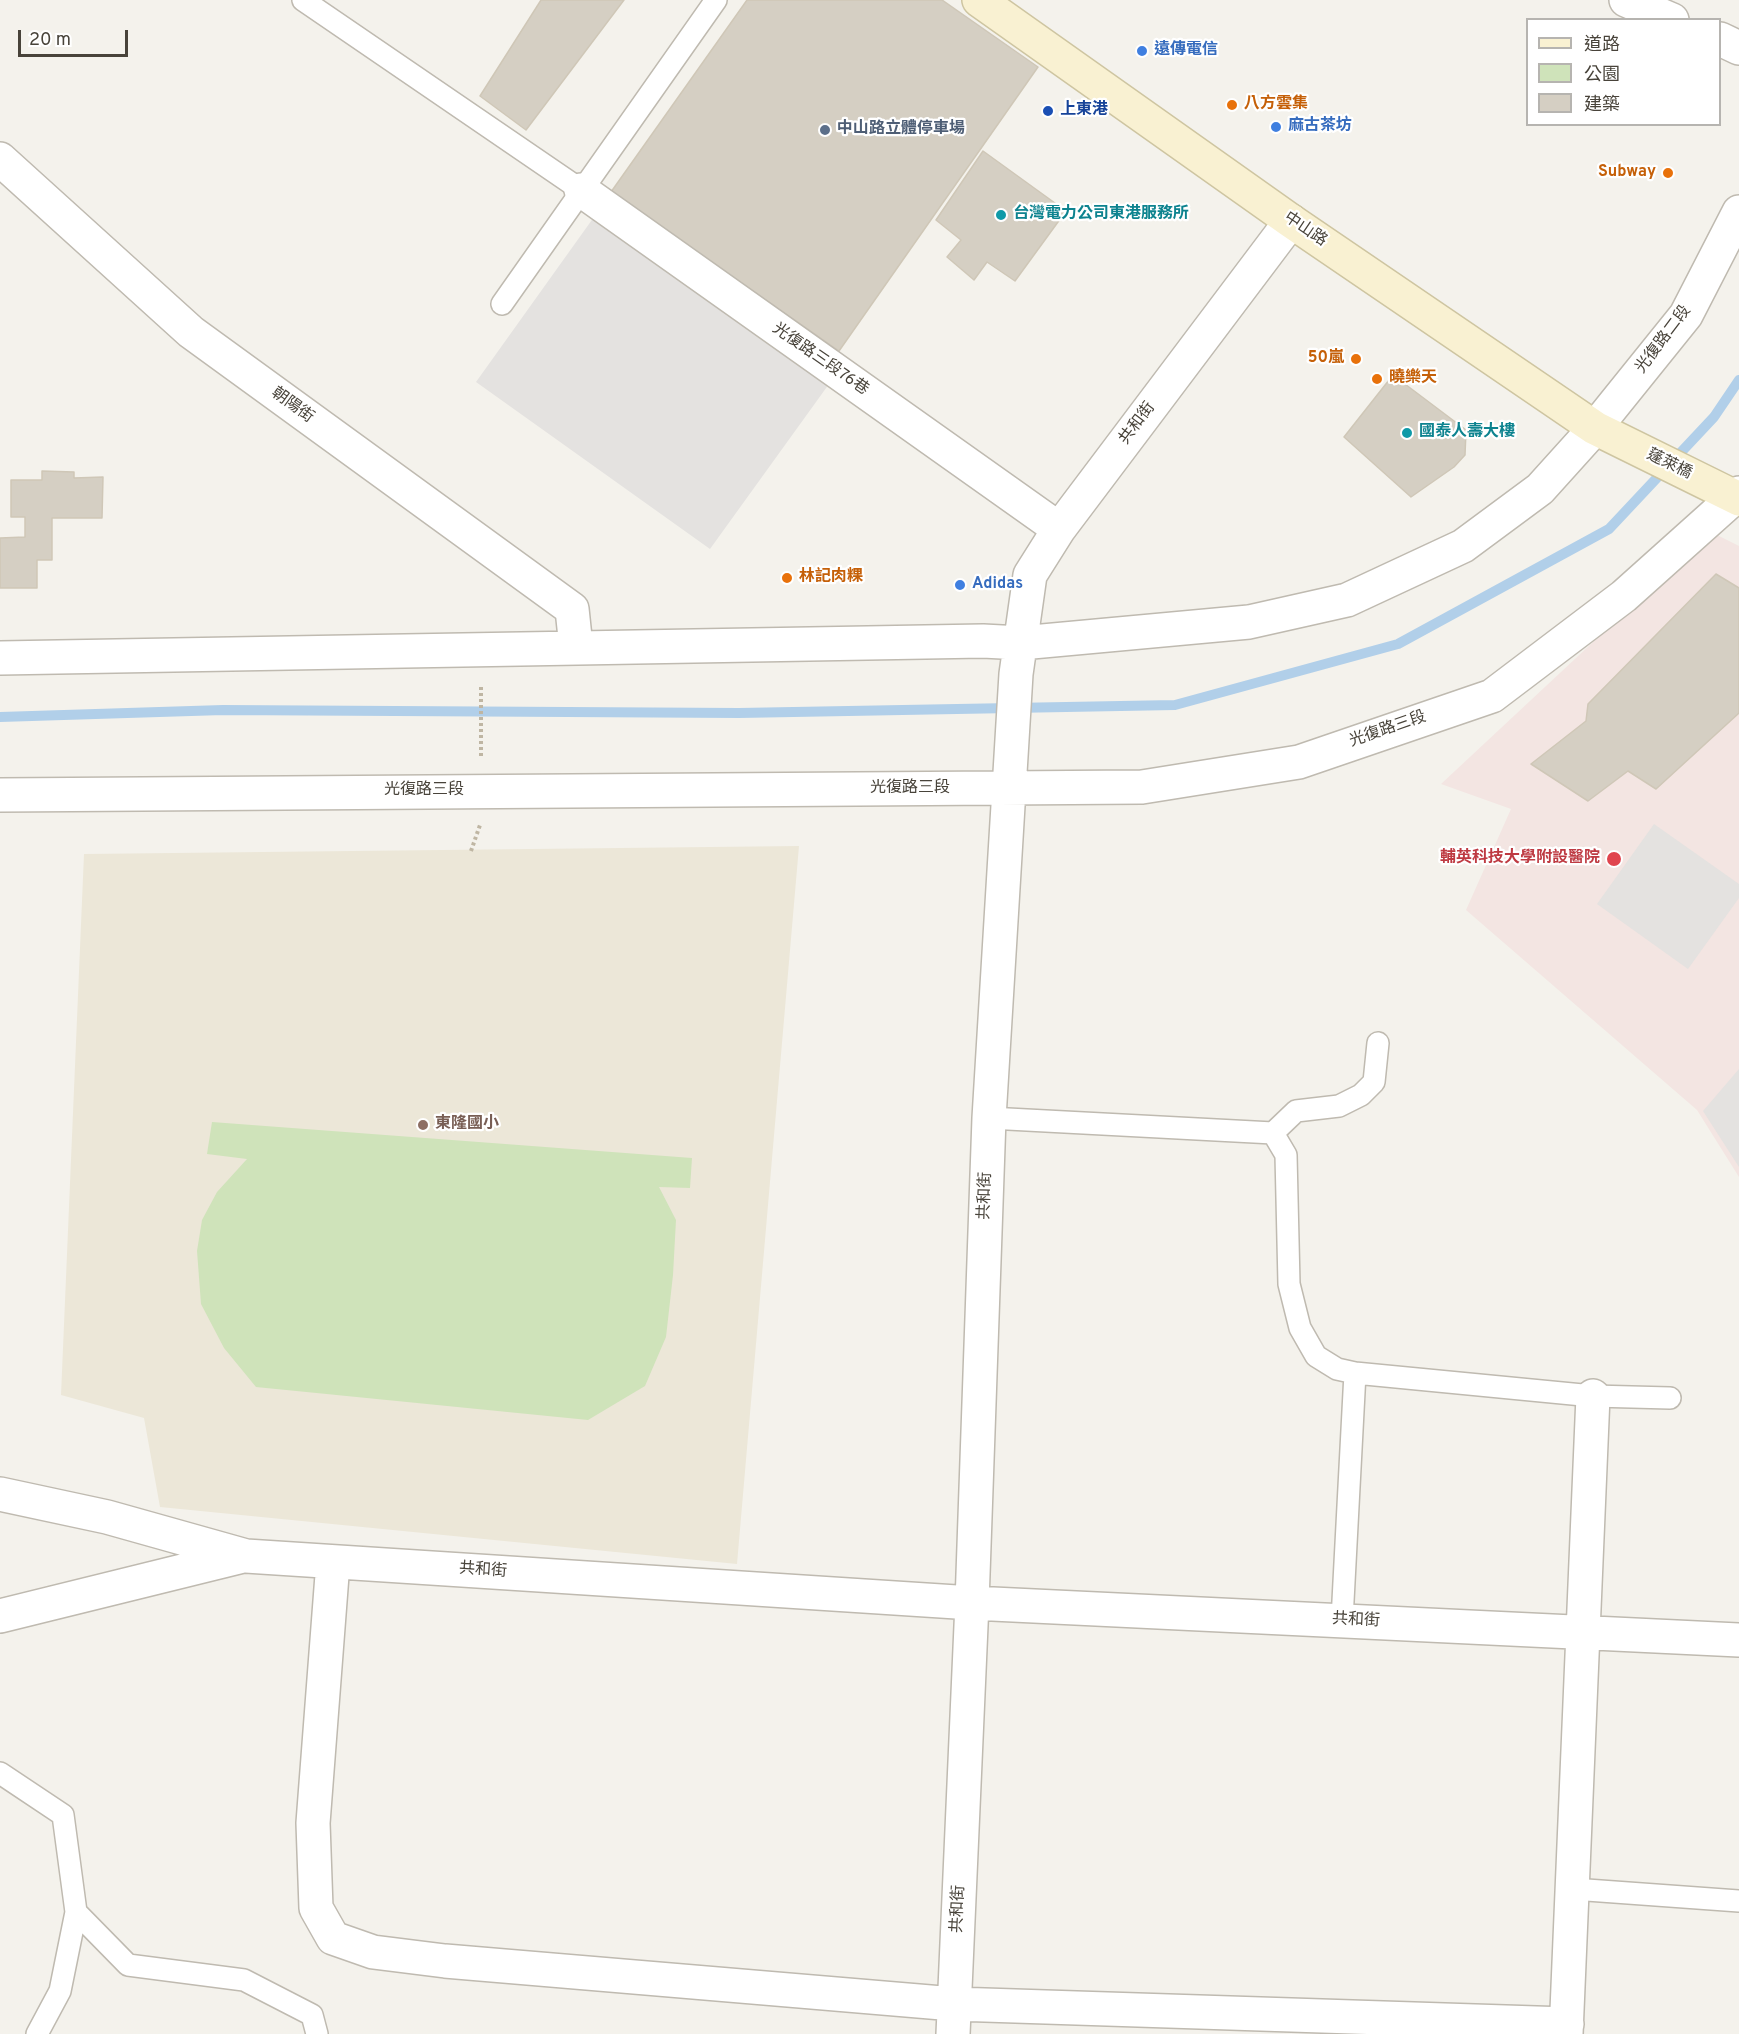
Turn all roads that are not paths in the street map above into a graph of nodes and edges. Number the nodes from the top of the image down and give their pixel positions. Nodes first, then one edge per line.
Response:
1 (303, 0) edge
2 (716, 0) edge
3 (979, 0) edge
4 (1626, 0) edge
5 (1667, 18) edge
6 (1721, 40) edge
7 (1739, 48) edge
8 (0, 159) edge
9 (580, 190) junction
10 (1739, 213) edge
11 (1291, 221) junction
12 (502, 304) dead end
13 (1596, 429) junction
14 (1639, 450) joint
15 (1738, 497) edge
16 (1059, 529) junction
17 (1021, 643) junction
18 (576, 647) junction
19 (0, 658) edge
20 (1008, 789) junction
21 (0, 795) edge
22 (1378, 1043) dead end
23 (989, 1118) junction
24 (1273, 1132) junction
25 (1355, 1373) junction
26 (1593, 1396) junction
27 (1670, 1398) dead end
28 (0, 1494) edge
29 (246, 1556) junction
30 (333, 1562) junction
31 (972, 1604) junction
32 (0, 1616) edge
33 (1342, 1620) junction
34 (1583, 1631) junction
35 (1739, 1640) edge
36 (0, 1773) edge
37 (1572, 1889) junction
38 (1739, 1901) edge
39 (76, 1912) junction
40 (954, 2019) edge
41 (1567, 2029) edge
42 (37, 2034) edge
43 (317, 2034) edge

1 - 9 lane
2 - 9 lane
3 - 11 main road, 中山路
4 - 5 street
6 - 7 street
8 - 18 street, 朝陽街
9 - 12 lane
9 - 16 street, 光復路三段76巷
10 - 13 street, 光復路二段
11 - 13 main road, 中山路
11 - 16 street, 共和街
13 - 14 main road, 中山路
13 - 17 street
14 - 15 main road, 蓬萊橋
15 - 20 street, 光復路三段
16 - 17 street, 共和街
17 - 18 street
17 - 20 street, 共和街
18 - 19 street
20 - 21 street, 光復路三段
20 - 23 street, 共和街
22 - 24 lane
23 - 24 lane
23 - 31 street, 共和街
24 - 25 lane
25 - 26 lane
25 - 33 lane
26 - 27 lane
26 - 34 street
28 - 29 street, 共和街
29 - 30 street, 共和街
29 - 32 street
30 - 31 street, 共和街
30 - 40 street
31 - 33 street, 共和街
31 - 40 street, 共和街
33 - 34 street, 共和街
34 - 35 street, 共和街
34 - 37 street
36 - 39 lane
37 - 38 lane
37 - 41 street
39 - 42 lane
39 - 43 lane
40 - 41 street

